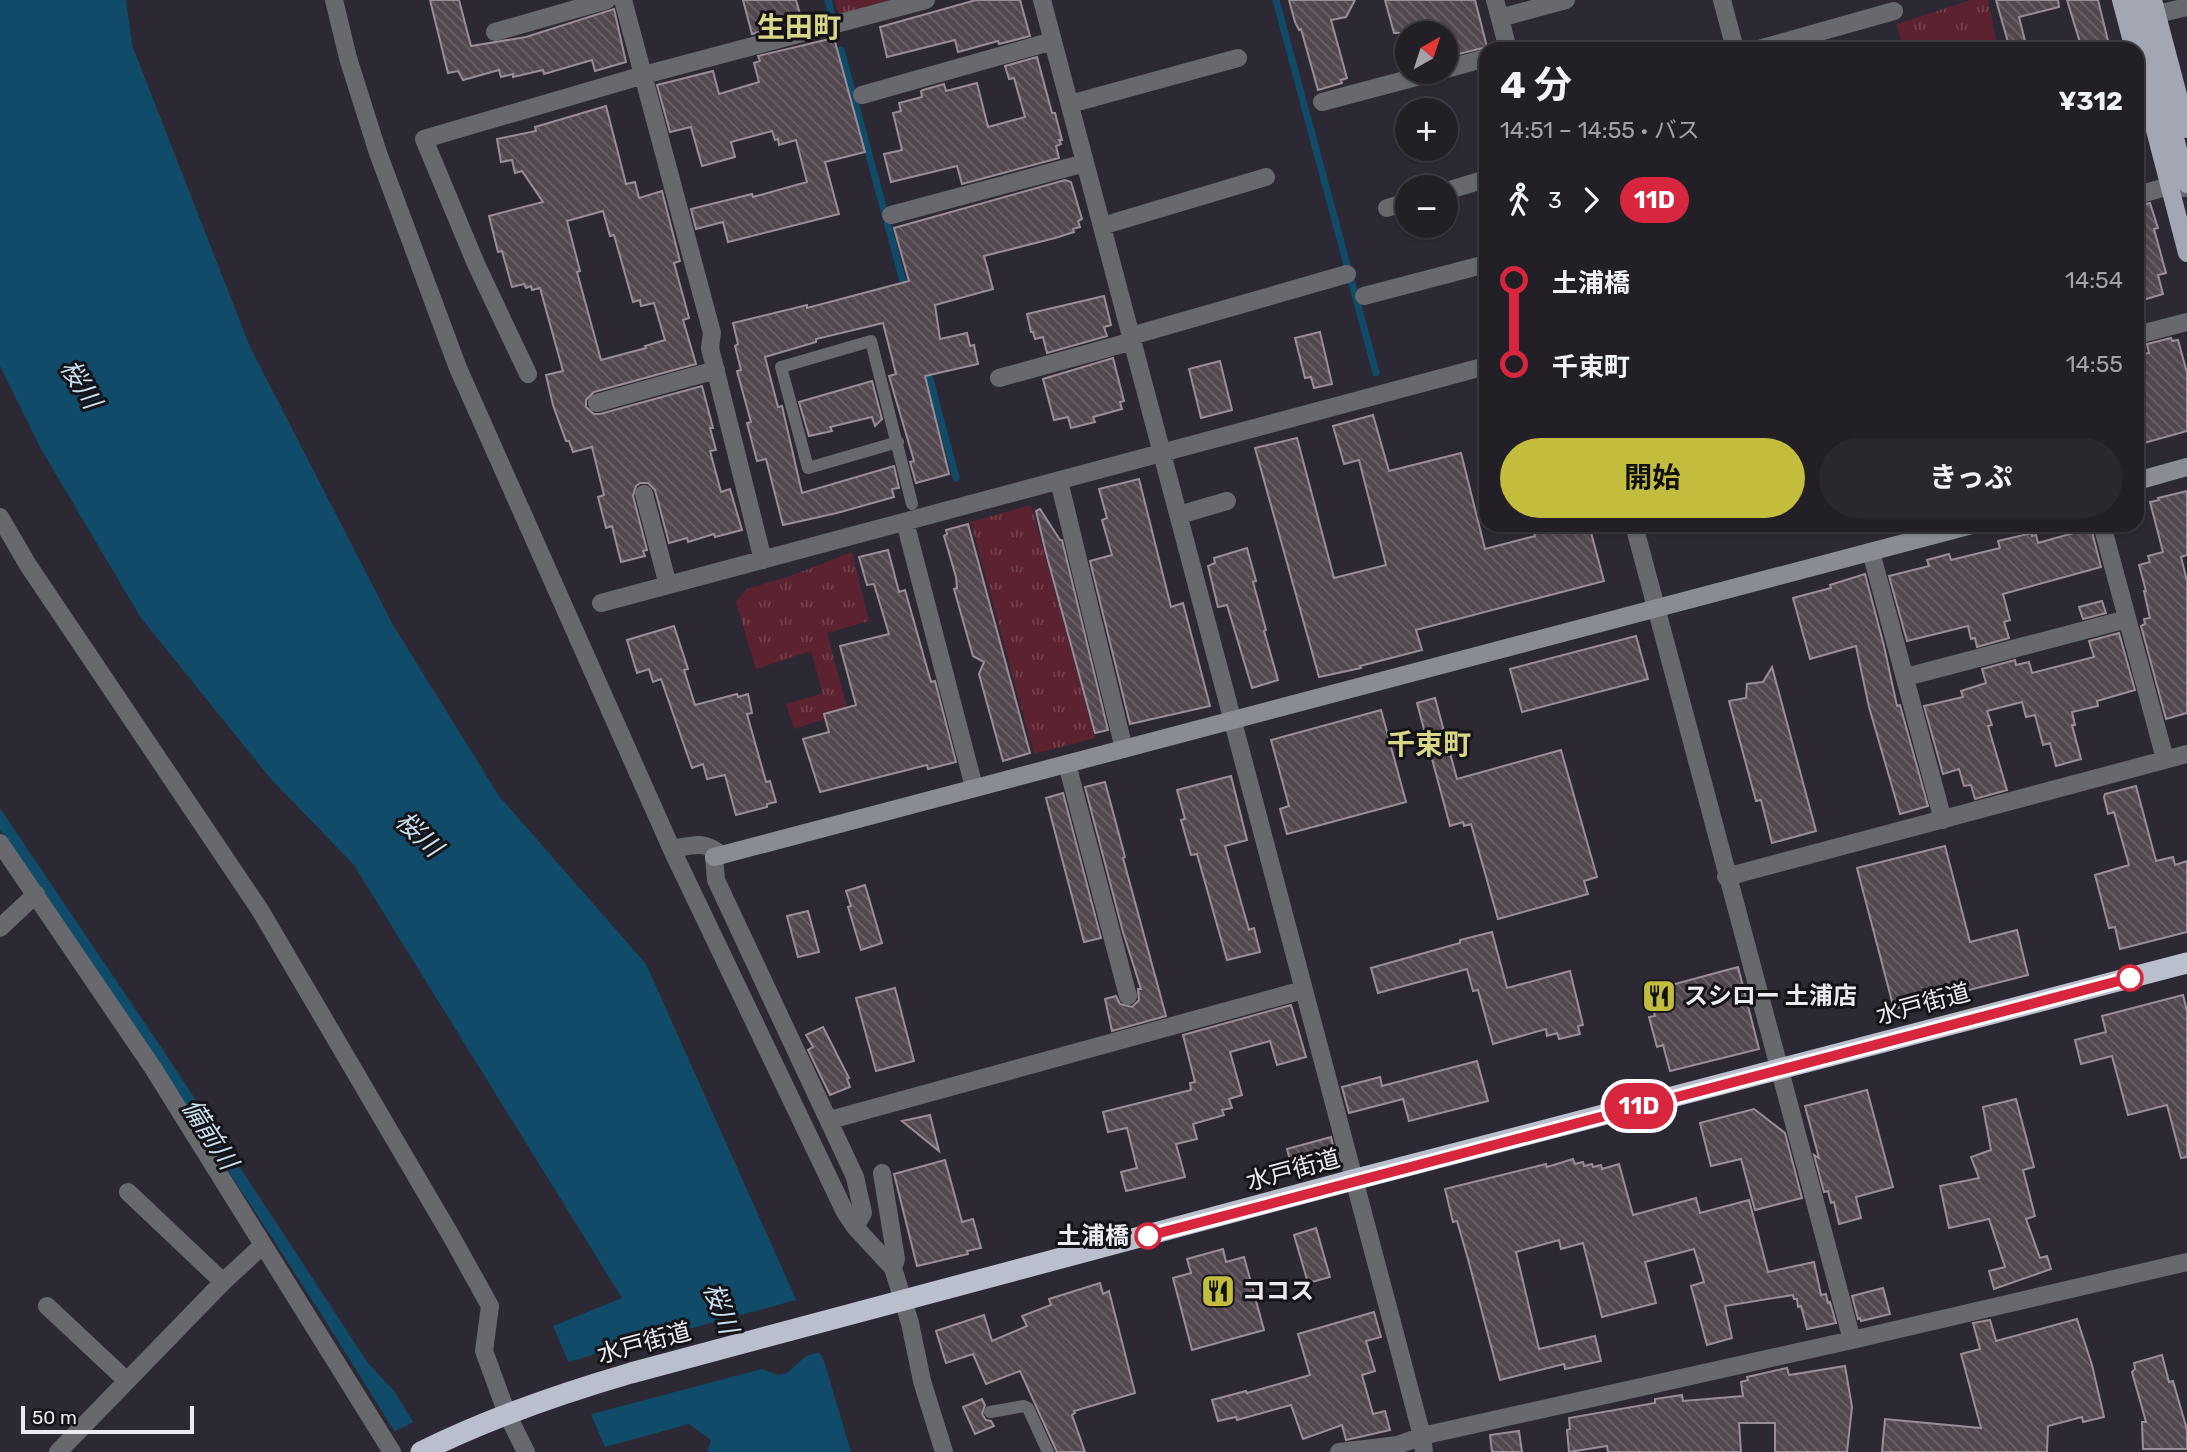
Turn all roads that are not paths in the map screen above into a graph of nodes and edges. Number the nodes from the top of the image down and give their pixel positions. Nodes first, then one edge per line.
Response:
1 (334, 0) edge
2 (607, 0) edge
3 (623, 0) edge
4 (926, 0) edge
5 (1042, 0) edge
6 (1495, 0) edge
7 (1566, 0) edge
8 (1722, 0) edge
9 (2121, 0) edge
10 (2138, 0) edge
11 (2155, 7) edge
12 (2187, 8) edge
13 (1894, 12) dead end
14 (1500, 18) junction
15 (495, 32) dead end
16 (1053, 41) junction
17 (1506, 42) edge
18 (1733, 42) edge
19 (1785, 42) edge
20 (2132, 42) edge
21 (1238, 58) dead end
22 (1479, 60) edge
23 (1458, 66) edge
24 (644, 75) junction
25 (2144, 81) edge
26 (1395, 83) edge
27 (862, 95) dead end
28 (1322, 102) dead end
29 (1070, 104) junction
30 (2187, 129) edge
31 (1085, 163) junction
32 (1266, 177) dead end
33 (1479, 181) edge
34 (2181, 186) edge
35 (1458, 187) edge
36 (2144, 194) edge
37 (1395, 206) edge
38 (1387, 208) dead end
39 (891, 215) dead end
40 (1102, 226) junction
41 (2187, 253) edge
42 (1479, 266) edge
43 (1347, 274) dead end
44 (1364, 296) dead end
45 (2187, 322) edge
46 (2144, 333) edge
47 (1132, 339) junction
48 (1479, 368) edge
49 (716, 370) junction
50 (528, 374) dead end
51 (999, 378) dead end
52 (597, 403) dead end
53 (898, 442) junction
54 (1162, 452) junction
55 (2187, 467) edge
56 (2144, 479) edge
57 (1059, 481) junction
58 (644, 494) dead end
59 (1227, 500) dead end
60 (912, 504) dead end
61 (1179, 515) junction
62 (0, 517) edge
63 (905, 522) junction
64 (1636, 532) edge
65 (1921, 532) edge
66 (2104, 532) edge
67 (1871, 552) junction
68 (763, 560) junction
69 (668, 585) junction
70 (601, 603) dead end
71 (1657, 609) junction
72 (2127, 619) junction
73 (1906, 677) junction
74 (1234, 720) junction
75 (1124, 749) junction
76 (2187, 754) edge
77 (2165, 760) junction
78 (1066, 764) junction
79 (974, 788) junction
80 (1943, 820) junction
81 (0, 844) edge
82 (672, 849) junction
83 (718, 856) junction
84 (1726, 877) junction
85 (36, 894) junction
86 (0, 928) edge
87 (2187, 963) edge
88 (1303, 990) junction
89 (1128, 996) dead end
90 (1779, 1069) junction
91 (830, 1120) junction
92 (882, 1173) dead end
93 (1353, 1180) junction
94 (128, 1192) dead end
95 (855, 1227) junction
96 (263, 1245) junction
97 (2187, 1262) edge
98 (893, 1268) junction
99 (223, 1282) junction
100 (904, 1301) junction
101 (47, 1306) dead end
102 (1852, 1340) junction
103 (127, 1381) junction
104 (990, 1412) dead end
105 (507, 1414) junction
106 (1423, 1444) edge
107 (429, 1448) edge
108 (58, 1452) edge
109 (392, 1452) edge
110 (526, 1452) edge
111 (944, 1452) edge
112 (1048, 1452) edge
113 (1339, 1452) edge

1 - 82 street
2 - 15 street
3 - 24 street
4 - 24 street
5 - 16 street
6 - 14 street
7 - 14 street
8 - 18 street
9 - 20 main road
10 - 34 main road
11 - 12 street
11 - 30 main road
13 - 19 street
14 - 17 street
16 - 27 street
16 - 29 street
21 - 29 street
22 - 23 street
24 - 49 street
24 - 50 street
25 - 34 main road
26 - 28 street
29 - 31 street
31 - 39 street
31 - 40 street
32 - 40 street
33 - 35 street
34 - 36 street
34 - 41 main road
37 - 38 street
40 - 47 street
42 - 44 street
43 - 47 street
45 - 46 street
47 - 51 street
47 - 54 street
48 - 54 street
49 - 52 street
49 - 68 street
53 - 53 lane
53 - 60 lane
54 - 57 street
54 - 61 street
55 - 56 street
57 - 63 street
57 - 75 street
58 - 69 street
59 - 61 street
61 - 74 street
62 - 105 street
63 - 68 street
63 - 79 street
64 - 71 street
65 - 67 street
66 - 72 street
67 - 71 street
67 - 73 street
68 - 69 street
69 - 70 street
71 - 74 street
71 - 84 street
72 - 73 street
72 - 77 street
73 - 80 street
74 - 75 street
74 - 88 street
75 - 78 street
76 - 77 street
77 - 80 street
78 - 79 street
78 - 89 street
79 - 83 street
80 - 84 street
81 - 85 street
82 - 83 street
82 - 95 street
83 - 91 street
84 - 90 street
85 - 86 street
85 - 96 street
87 - 90 highway, 水戸街道
88 - 91 street
88 - 93 street
90 - 93 highway, 水戸街道
90 - 102 street
91 - 95 street
92 - 98 street
93 - 100 highway, 水戸街道
93 - 106 street
94 - 99 street
95 - 98 street
96 - 99 street
96 - 109 street
97 - 102 street
98 - 100 street
99 - 103 street
100 - 105 highway, 水戸街道
100 - 111 street
101 - 103 street
102 - 106 street
103 - 108 street
104 - 112 lane
105 - 107 highway, 水戸街道
105 - 110 street
106 - 113 street

